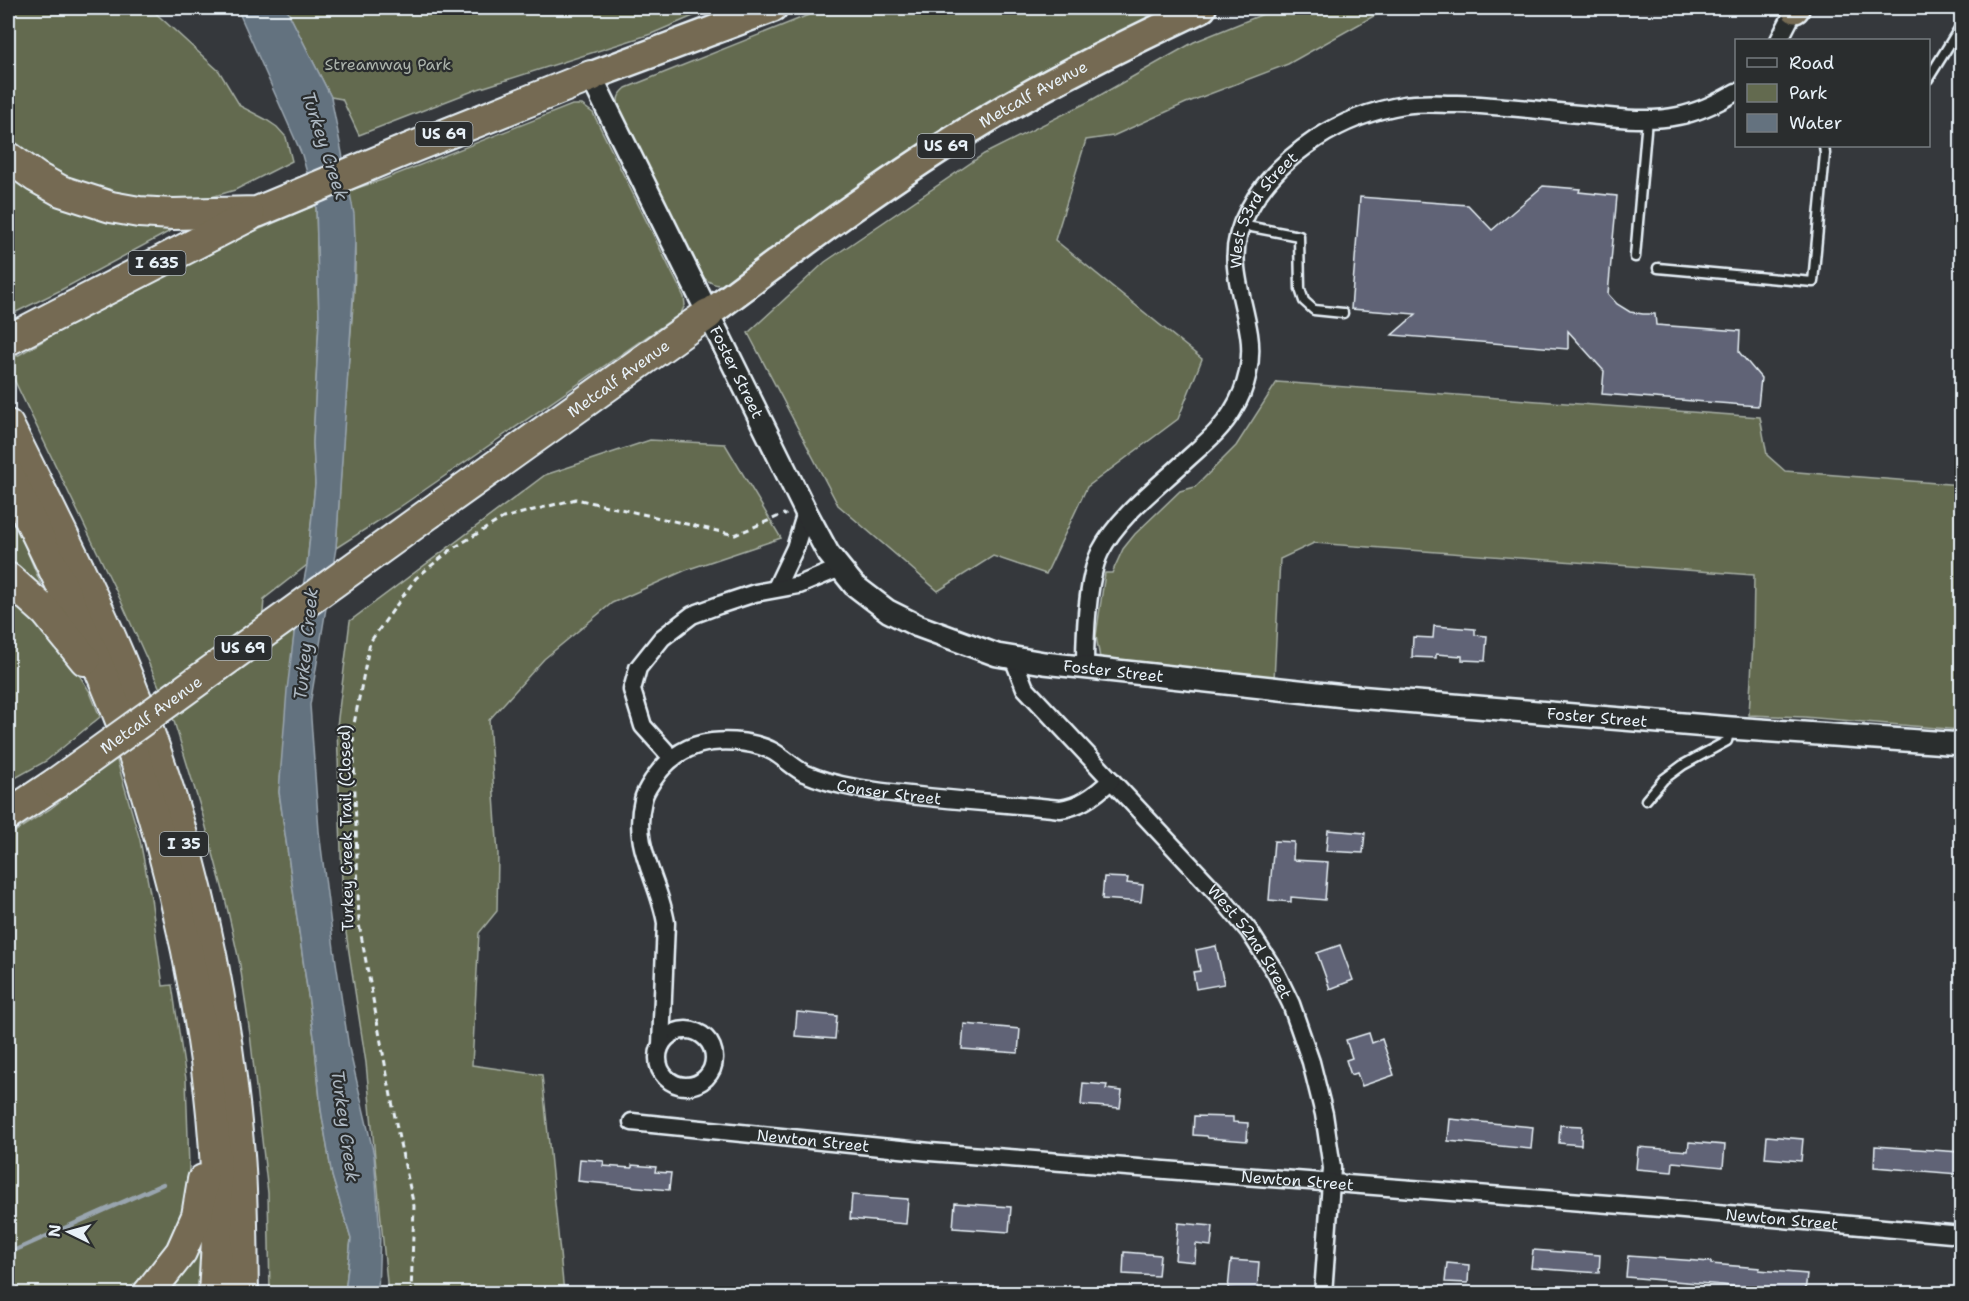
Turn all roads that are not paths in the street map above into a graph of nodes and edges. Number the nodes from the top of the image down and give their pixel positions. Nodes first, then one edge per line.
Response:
1 (773, 8) edge
2 (1202, 8) edge
3 (1795, 8) edge
4 (1962, 24) edge
5 (1780, 39) edge
6 (591, 76) junction
7 (1930, 77) edge
8 (1735, 93) edge
9 (1647, 119) junction
10 (1824, 147) edge
11 (8, 157) edge
12 (257, 212) junction
13 (1241, 225) junction
14 (1635, 257) dead end
15 (1658, 268) dead end
16 (1343, 313) dead end
17 (708, 314) junction
18 (8, 340) edge
19 (8, 425) edge
20 (8, 474) edge
21 (806, 512) junction
22 (840, 568) junction
23 (8, 578) edge
24 (776, 588) junction
25 (1013, 658) junction
26 (1085, 667) junction
27 (111, 696) junction
28 (1731, 728) junction
29 (1962, 744) edge
30 (671, 758) junction
31 (1111, 780) junction
32 (56, 783) junction
33 (1646, 800) dead end
34 (8, 801) edge
35 (8, 815) edge
36 (661, 1045) dead end
37 (208, 1084) junction
38 (632, 1122) dead end
39 (1331, 1183) junction
40 (1962, 1235) edge
41 (147, 1293) edge
42 (214, 1293) edge
43 (243, 1293) edge
44 (1323, 1293) edge

1 - 6 highway, US 69
2 - 17 highway, Metcalf Avenue / US 69
3 - 5 street
4 - 7 lane
6 - 12 highway, US 69
6 - 17 street, Foster Street
8 - 9 street, West 53rd Street
9 - 13 street, West 53rd Street
9 - 14 lane
10 - 15 lane
11 - 12 highway, US 69
12 - 18 highway, I 635
13 - 16 lane
13 - 26 street, West 53rd Street
17 - 21 street, Foster Street
17 - 32 highway, Metcalf Avenue / US 69, bridge
19 - 43 highway, I 35
20 - 27 highway
21 - 22 street, Foster Street
21 - 24 street
22 - 24 street
22 - 25 street, Foster Street
23 - 27 highway
24 - 30 street
25 - 26 street, Foster Street
25 - 31 street, West 52nd Street
26 - 28 street, Foster Street
27 - 37 highway
28 - 29 street, Foster Street
28 - 33 lane
30 - 31 street, Conser Street
30 - 36 street, Conser Street
31 - 39 street, West 52nd Street
32 - 34 highway, US 69
32 - 35 highway
37 - 41 highway
37 - 42 highway
38 - 39 street, Newton Street
39 - 40 street, Newton Street
39 - 44 street, West 52nd Street

